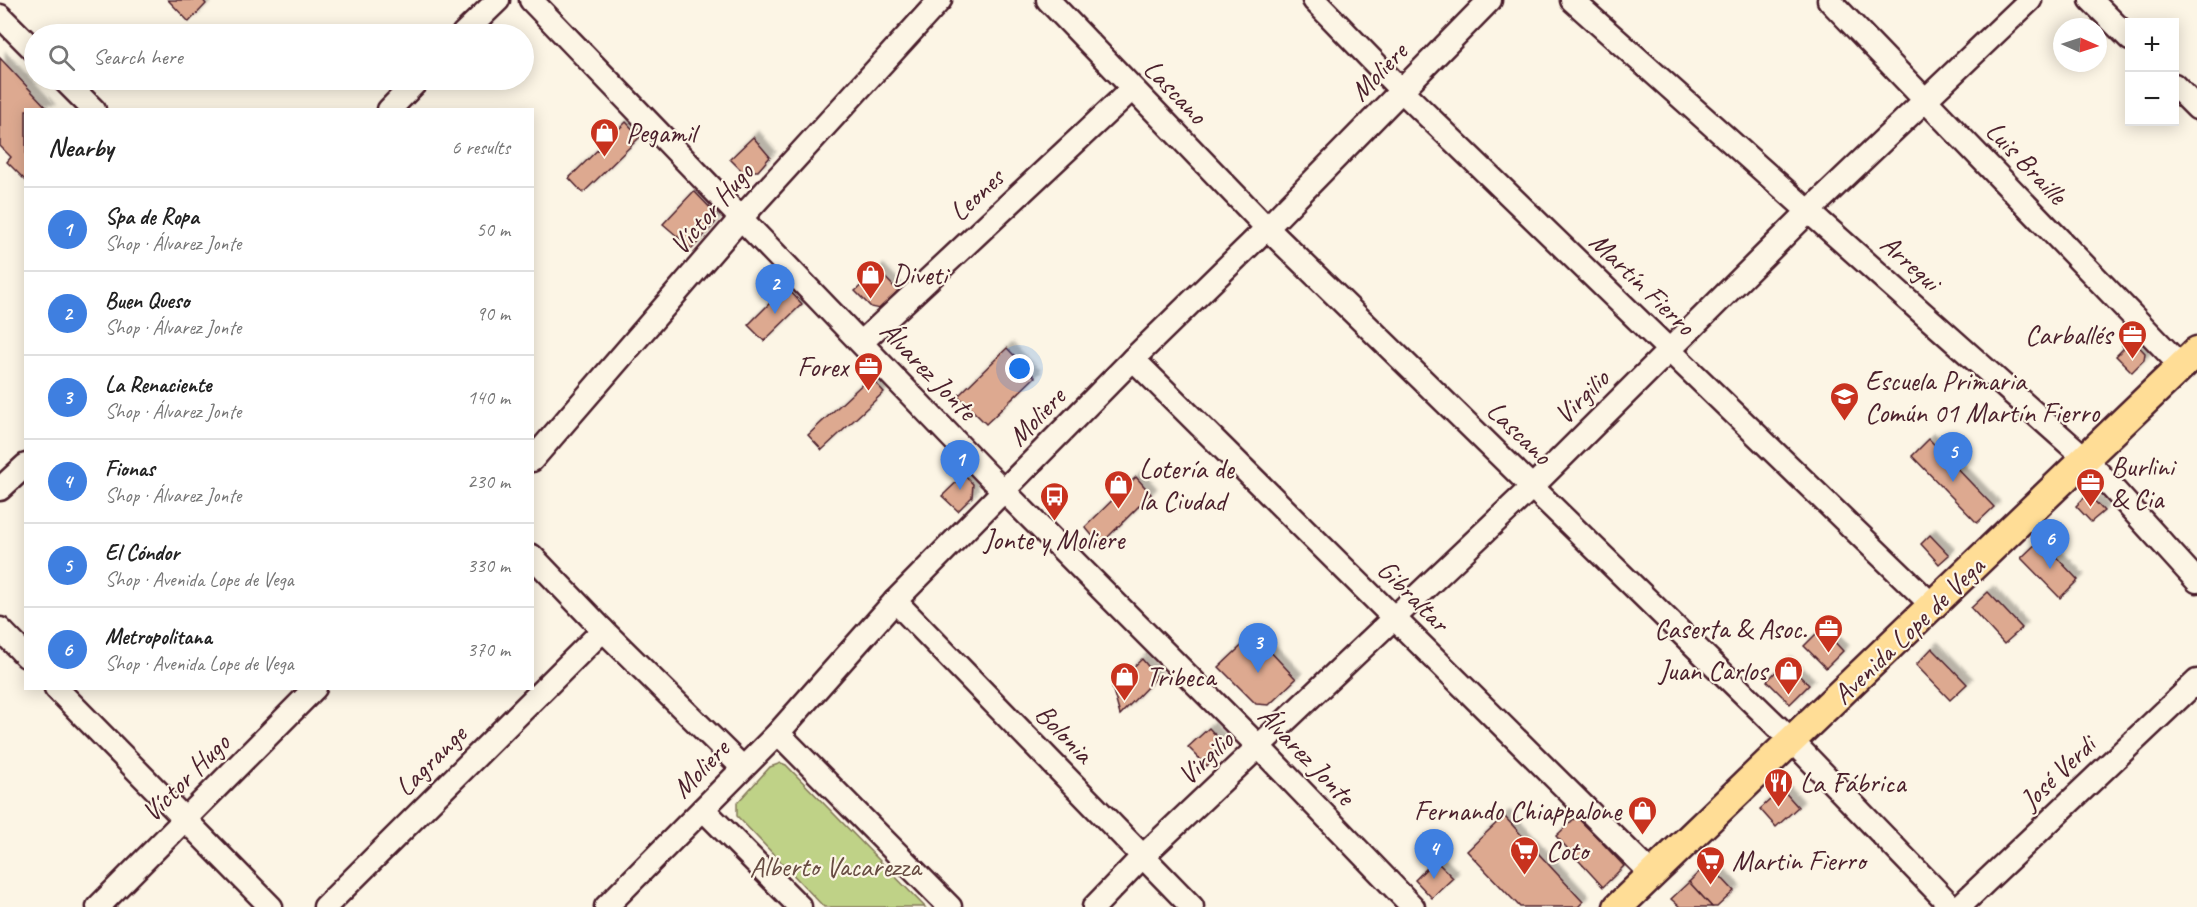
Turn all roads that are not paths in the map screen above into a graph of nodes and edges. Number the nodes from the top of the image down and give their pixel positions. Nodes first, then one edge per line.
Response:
1 (498, 0) edge
2 (531, 0) edge
3 (940, 0) edge
4 (1048, 0) edge
5 (1314, 0) edge
6 (1490, 0) edge
7 (1572, 0) edge
8 (1829, 0) edge
9 (2030, 0) edge
10 (2091, 0) edge
11 (0, 16) edge
12 (473, 24) edge
13 (2125, 34) edge
14 (24, 40) edge
15 (1132, 89) junction
16 (2179, 89) edge
17 (74, 90) edge
18 (408, 90) edge
19 (1401, 90) junction
20 (1925, 99) junction
21 (91, 108) edge
22 (391, 108) edge
23 (2197, 108) edge
24 (1809, 211) junction
25 (741, 218) junction
26 (1267, 228) junction
27 (862, 342) junction
28 (1669, 350) junction
29 (2189, 358) edge
30 (1133, 359) junction
31 (534, 458) edge
32 (2086, 459) junction
33 (24, 467) edge
34 (1533, 486) junction
35 (0, 489) edge
36 (1004, 491) junction
37 (534, 558) edge
38 (2197, 581) edge
39 (895, 601) junction
40 (1933, 606) junction
41 (1394, 618) junction
42 (0, 629) edge
43 (603, 630) junction
44 (24, 654) edge
45 (2197, 681) edge
46 (58, 690) edge
47 (313, 690) edge
48 (778, 733) junction
49 (1792, 741) junction
50 (1259, 747) junction
51 (742, 768) junction
52 (704, 809) junction
53 (186, 819) junction
54 (1142, 857) junction
55 (1652, 874) junction
56 (98, 907) edge
57 (271, 907) edge
58 (325, 907) edge
59 (606, 907) edge
60 (800, 907) edge
61 (951, 907) edge
62 (1094, 907) edge
63 (1192, 907) edge
64 (1413, 907) edge
65 (1618, 907) edge
66 (1952, 907) edge
67 (1959, 907) edge

1 - 12 street
2 - 25 street, Álvarez Jonte
3 - 25 street, Víctor Hugo
4 - 15 street, Lascano
5 - 19 street, Martín Fierro
6 - 19 street, Moliere
7 - 24 street, Arregui
8 - 20 street, Luis Braille
9 - 20 street, Virgilio
10 - 13 street
11 - 14 street
15 - 26 street, Lascano
15 - 27 street, Leones
16 - 23 street
17 - 21 street
18 - 22 street
19 - 26 street, Moliere
19 - 28 street, Martín Fierro
20 - 24 street, Virgilio
20 - 29 street, Luis Braille
24 - 28 street, Virgilio
24 - 32 street, Arregui
25 - 27 street, Álvarez Jonte
25 - 31 street, Víctor Hugo
26 - 30 street, Moliere
26 - 34 street, Lascano
27 - 36 street, Álvarez Jonte
28 - 34 street, Virgilio
28 - 40 street, Martín Fierro
29 - 32 main road, Avenida Lope de Vega
30 - 36 street, Moliere
30 - 41 street, Gibraltar
32 - 38 street, Arregui
32 - 40 main road, Avenida Lope de Vega
33 - 35 street
34 - 41 street, Virgilio
34 - 49 street, Lascano
36 - 39 street, Moliere
36 - 50 street, Álvarez Jonte
37 - 43 street
39 - 48 street, Moliere
39 - 54 street, Bolonia
40 - 49 main road, Avenida Lope de Vega
41 - 50 street, Virgilio
41 - 55 street, Gibraltar
42 - 44 street
43 - 51 street
43 - 58 street, Lagrange
45 - 67 street, José Verdi
46 - 53 street
47 - 53 street, Víctor Hugo
48 - 51 street, Moliere
48 - 61 street
49 - 55 main road, Avenida Lope de Vega
49 - 66 street, Lascano
50 - 54 street, Virgilio
50 - 64 street, Álvarez Jonte
51 - 52 street, Moliere
52 - 59 street, Moliere
52 - 60 street
53 - 56 street, Víctor Hugo
53 - 57 street
54 - 62 street, Virgilio
54 - 63 street, Bolonia
55 - 65 main road, Avenida Lope de Vega

